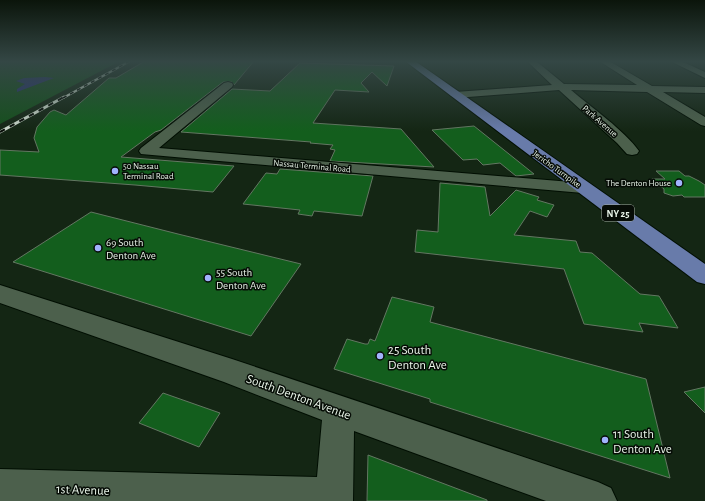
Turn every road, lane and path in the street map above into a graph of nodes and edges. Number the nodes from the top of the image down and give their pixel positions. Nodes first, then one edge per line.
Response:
1 (441, 84) edge
2 (558, 84) edge
3 (641, 84) edge
4 (228, 85) dead end
5 (561, 87) junction
6 (649, 89) junction
7 (705, 90) edge
8 (455, 95) junction
9 (705, 122) edge
10 (632, 151) dead end
11 (584, 188) junction
12 (705, 276) edge
13 (0, 294) edge
14 (339, 411) junction
15 (0, 486) edge
16 (334, 499) edge
17 (598, 501) edge

1 - 8 main road, Jericho Turnpike / NY 25
2 - 5 street, Park Avenue
3 - 6 street
4 - 11 street, Nassau Terminal Road
5 - 6 street
5 - 8 street
5 - 10 street, Park Avenue
6 - 7 street
6 - 9 street
8 - 11 main road, Jericho Turnpike / NY 25
11 - 12 main road, Jericho Turnpike / NY 25
13 - 14 street, South Denton Avenue
14 - 16 street
14 - 17 street, South Denton Avenue
15 - 16 street, 1st Avenue

